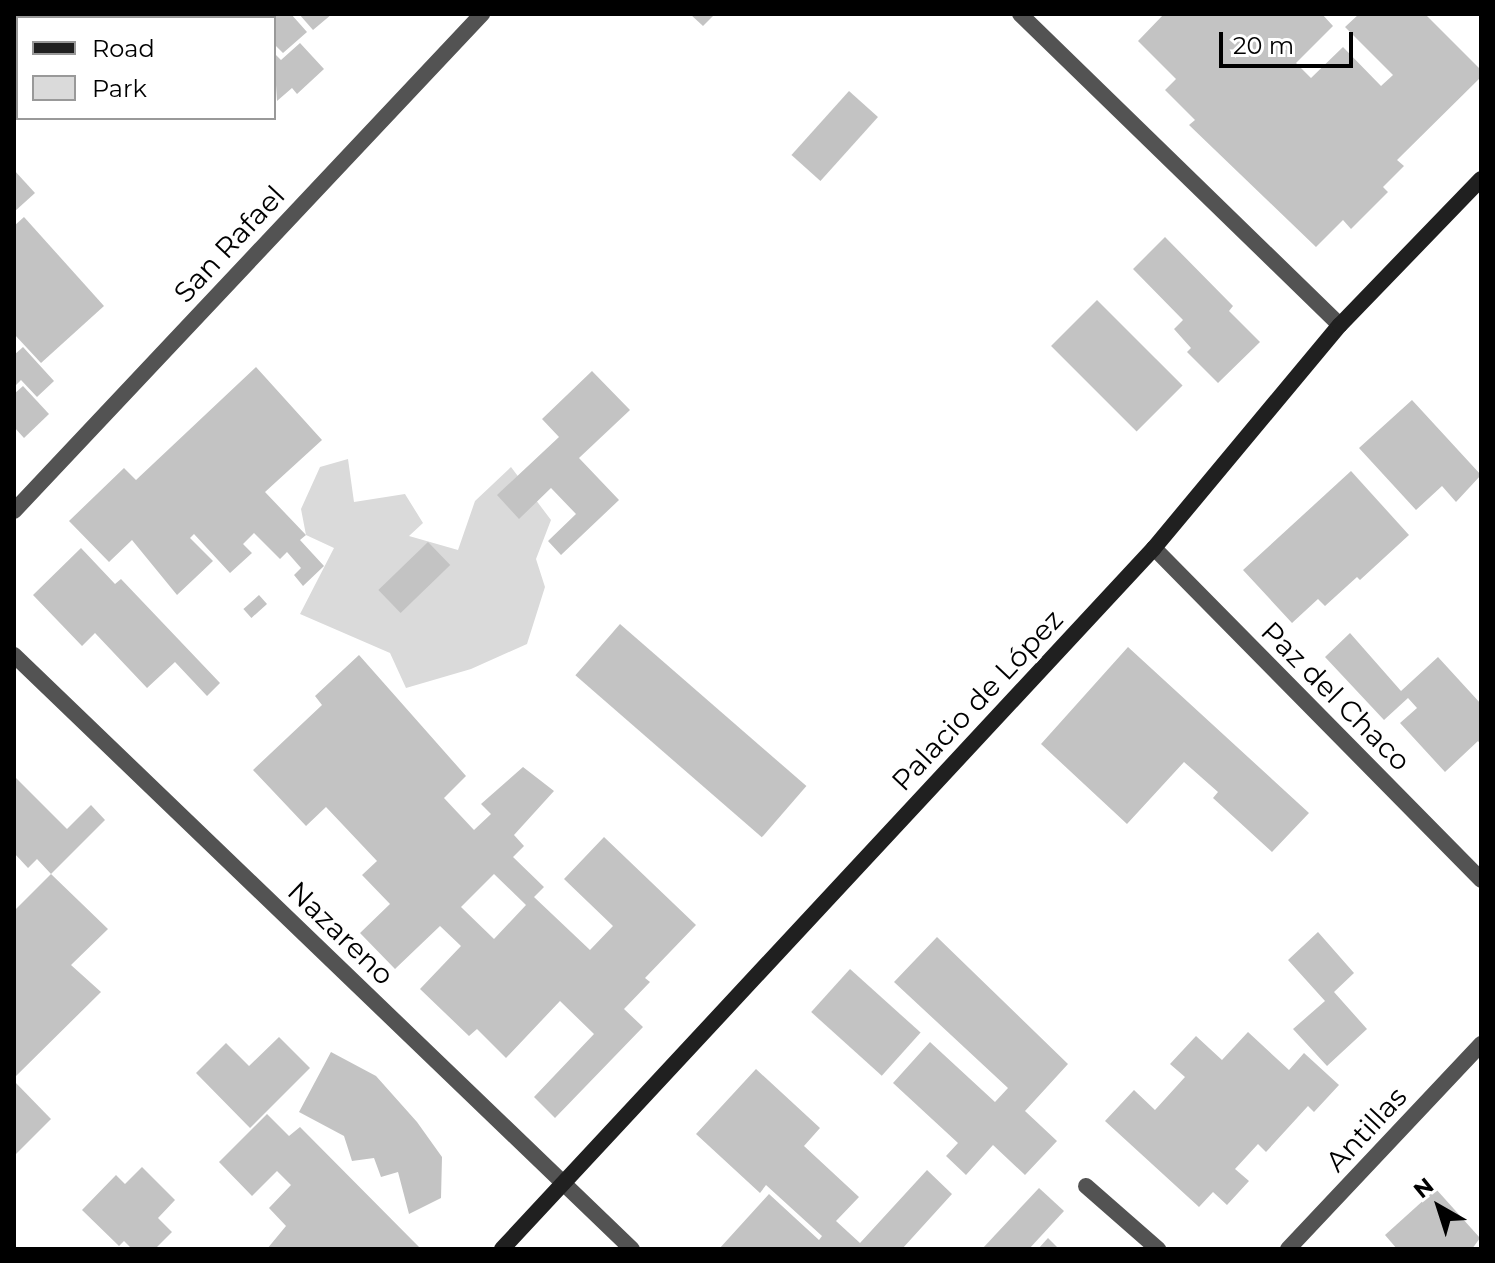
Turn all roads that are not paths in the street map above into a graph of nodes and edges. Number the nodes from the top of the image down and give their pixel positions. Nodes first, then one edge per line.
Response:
1 (482, 14) edge
2 (1020, 14) edge
3 (1481, 179) edge
4 (1340, 325) junction
5 (14, 511) edge
6 (1154, 548) junction
7 (14, 655) edge
8 (1481, 880) edge
9 (1481, 1044) edge
10 (563, 1182) junction
11 (1086, 1186) dead end
12 (502, 1249) edge
13 (632, 1249) edge
14 (1158, 1249) edge
15 (1288, 1249) edge

1 - 5 street, San Rafael
2 - 4 street
3 - 4 street, Palacio de López
4 - 6 street, Palacio de López
6 - 8 street, Paz del Chaco
6 - 10 street, Palacio de López
7 - 10 street, Nazareno
9 - 15 street, Antillas
10 - 12 street, Palacio de López
10 - 13 street, Nazareno
11 - 14 street

